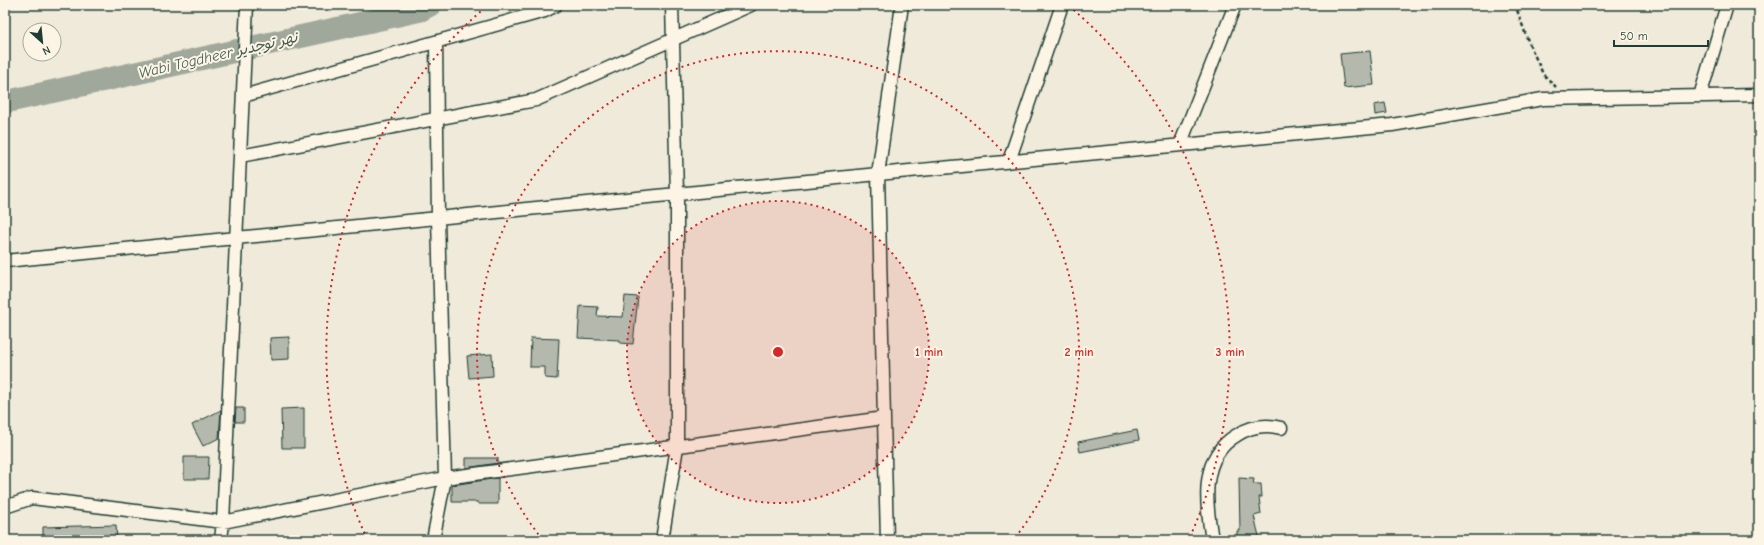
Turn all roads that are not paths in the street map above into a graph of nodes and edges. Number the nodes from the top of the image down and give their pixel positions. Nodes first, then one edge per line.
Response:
1 (247, 5) edge
2 (556, 5) edge
3 (672, 5) edge
4 (751, 5) edge
5 (902, 5) edge
6 (1062, 5) edge
7 (1235, 5) edge
8 (1727, 5) edge
9 (673, 40) junction
10 (436, 42) junction
11 (1759, 95) edge
12 (243, 96) junction
13 (1700, 96) junction
14 (437, 118) junction
15 (1180, 145) junction
16 (240, 156) junction
17 (1009, 161) junction
18 (878, 174) junction
19 (677, 194) junction
20 (438, 218) junction
21 (236, 238) junction
22 (5, 262) edge
23 (884, 418) junction
24 (1281, 428) dead end
25 (677, 447) junction
26 (445, 478) junction
27 (5, 507) edge
28 (223, 522) junction
29 (220, 540) edge
30 (433, 540) edge
31 (662, 540) edge
32 (887, 540) edge
33 (1212, 540) edge

1 - 12 street
2 - 10 street
3 - 9 street
4 - 9 street
5 - 18 street
6 - 17 street
7 - 15 street
8 - 13 street
9 - 14 street
9 - 19 street
10 - 12 street
10 - 14 street
11 - 13 street
12 - 16 street
13 - 15 street
14 - 16 street
14 - 20 street
15 - 17 street
16 - 21 street
17 - 18 street
18 - 19 street
18 - 23 street
19 - 20 street
19 - 25 street
20 - 21 street
20 - 26 street
21 - 22 street
21 - 28 street
23 - 25 street
23 - 32 street
24 - 33 street
25 - 26 street
25 - 31 street
26 - 28 street
26 - 30 street
27 - 28 street
28 - 29 street

